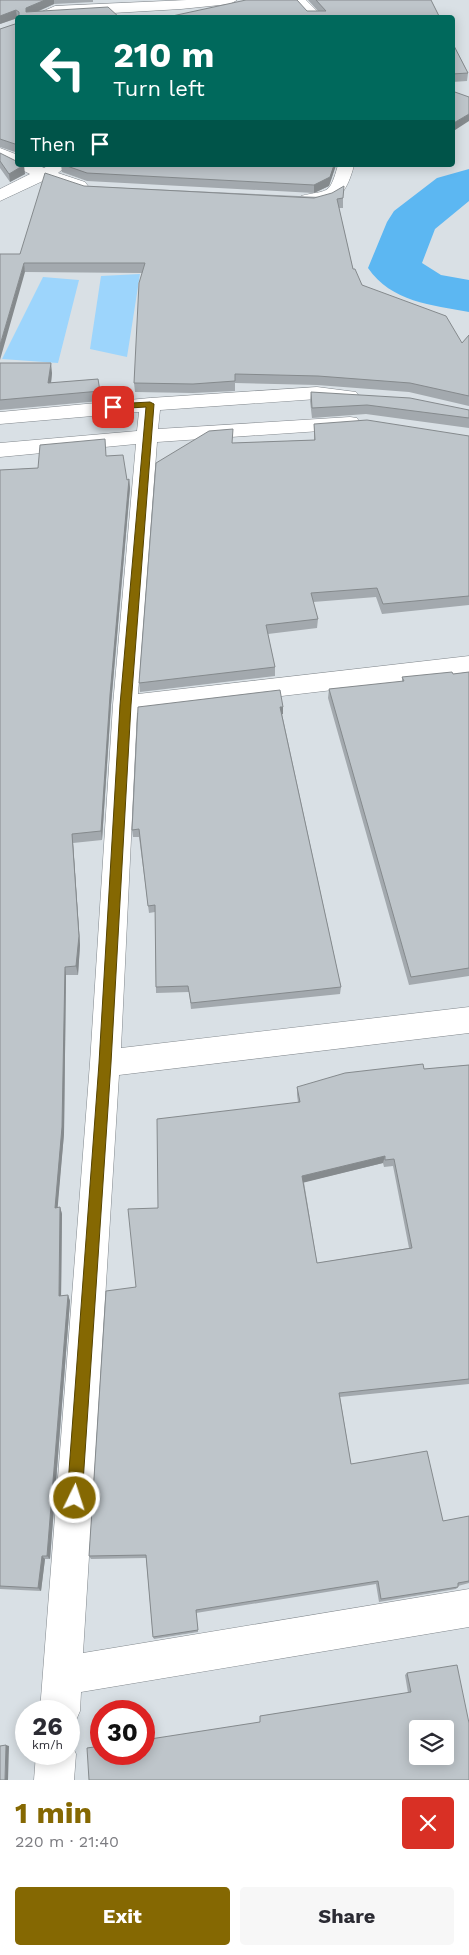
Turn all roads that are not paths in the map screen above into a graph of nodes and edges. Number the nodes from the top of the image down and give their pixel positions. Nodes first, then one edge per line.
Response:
1 (230, 0) edge
2 (297, 0) edge
3 (50, 5) edge
4 (38, 15) edge
5 (314, 15) edge
6 (0, 153) edge
7 (15, 160) edge
8 (29, 167) edge
9 (59, 167) edge
10 (346, 167) edge
11 (43, 174) junction
12 (95, 188) edge
13 (0, 196) edge
14 (294, 199) edge
15 (373, 398) edge
16 (150, 404) junction
17 (0, 418) edge
18 (366, 422) edge
19 (149, 436) junction
20 (0, 450) edge
21 (469, 665) edge
22 (126, 705) junction
23 (469, 1020) edge
24 (105, 1063) junction
25 (469, 1608) edge
26 (61, 1694) edge
27 (55, 1765) edge
28 (54, 1780) edge

1 - 3 street
2 - 5 street
3 - 4 street
6 - 7 street
8 - 11 street
9 - 11 street
10 - 14 street
11 - 12 street
11 - 13 street
15 - 16 street
16 - 17 street
16 - 19 street
18 - 19 street
19 - 20 street
19 - 22 street
21 - 22 street
22 - 24 street
23 - 24 street
24 - 26 street
25 - 26 street
27 - 28 street

